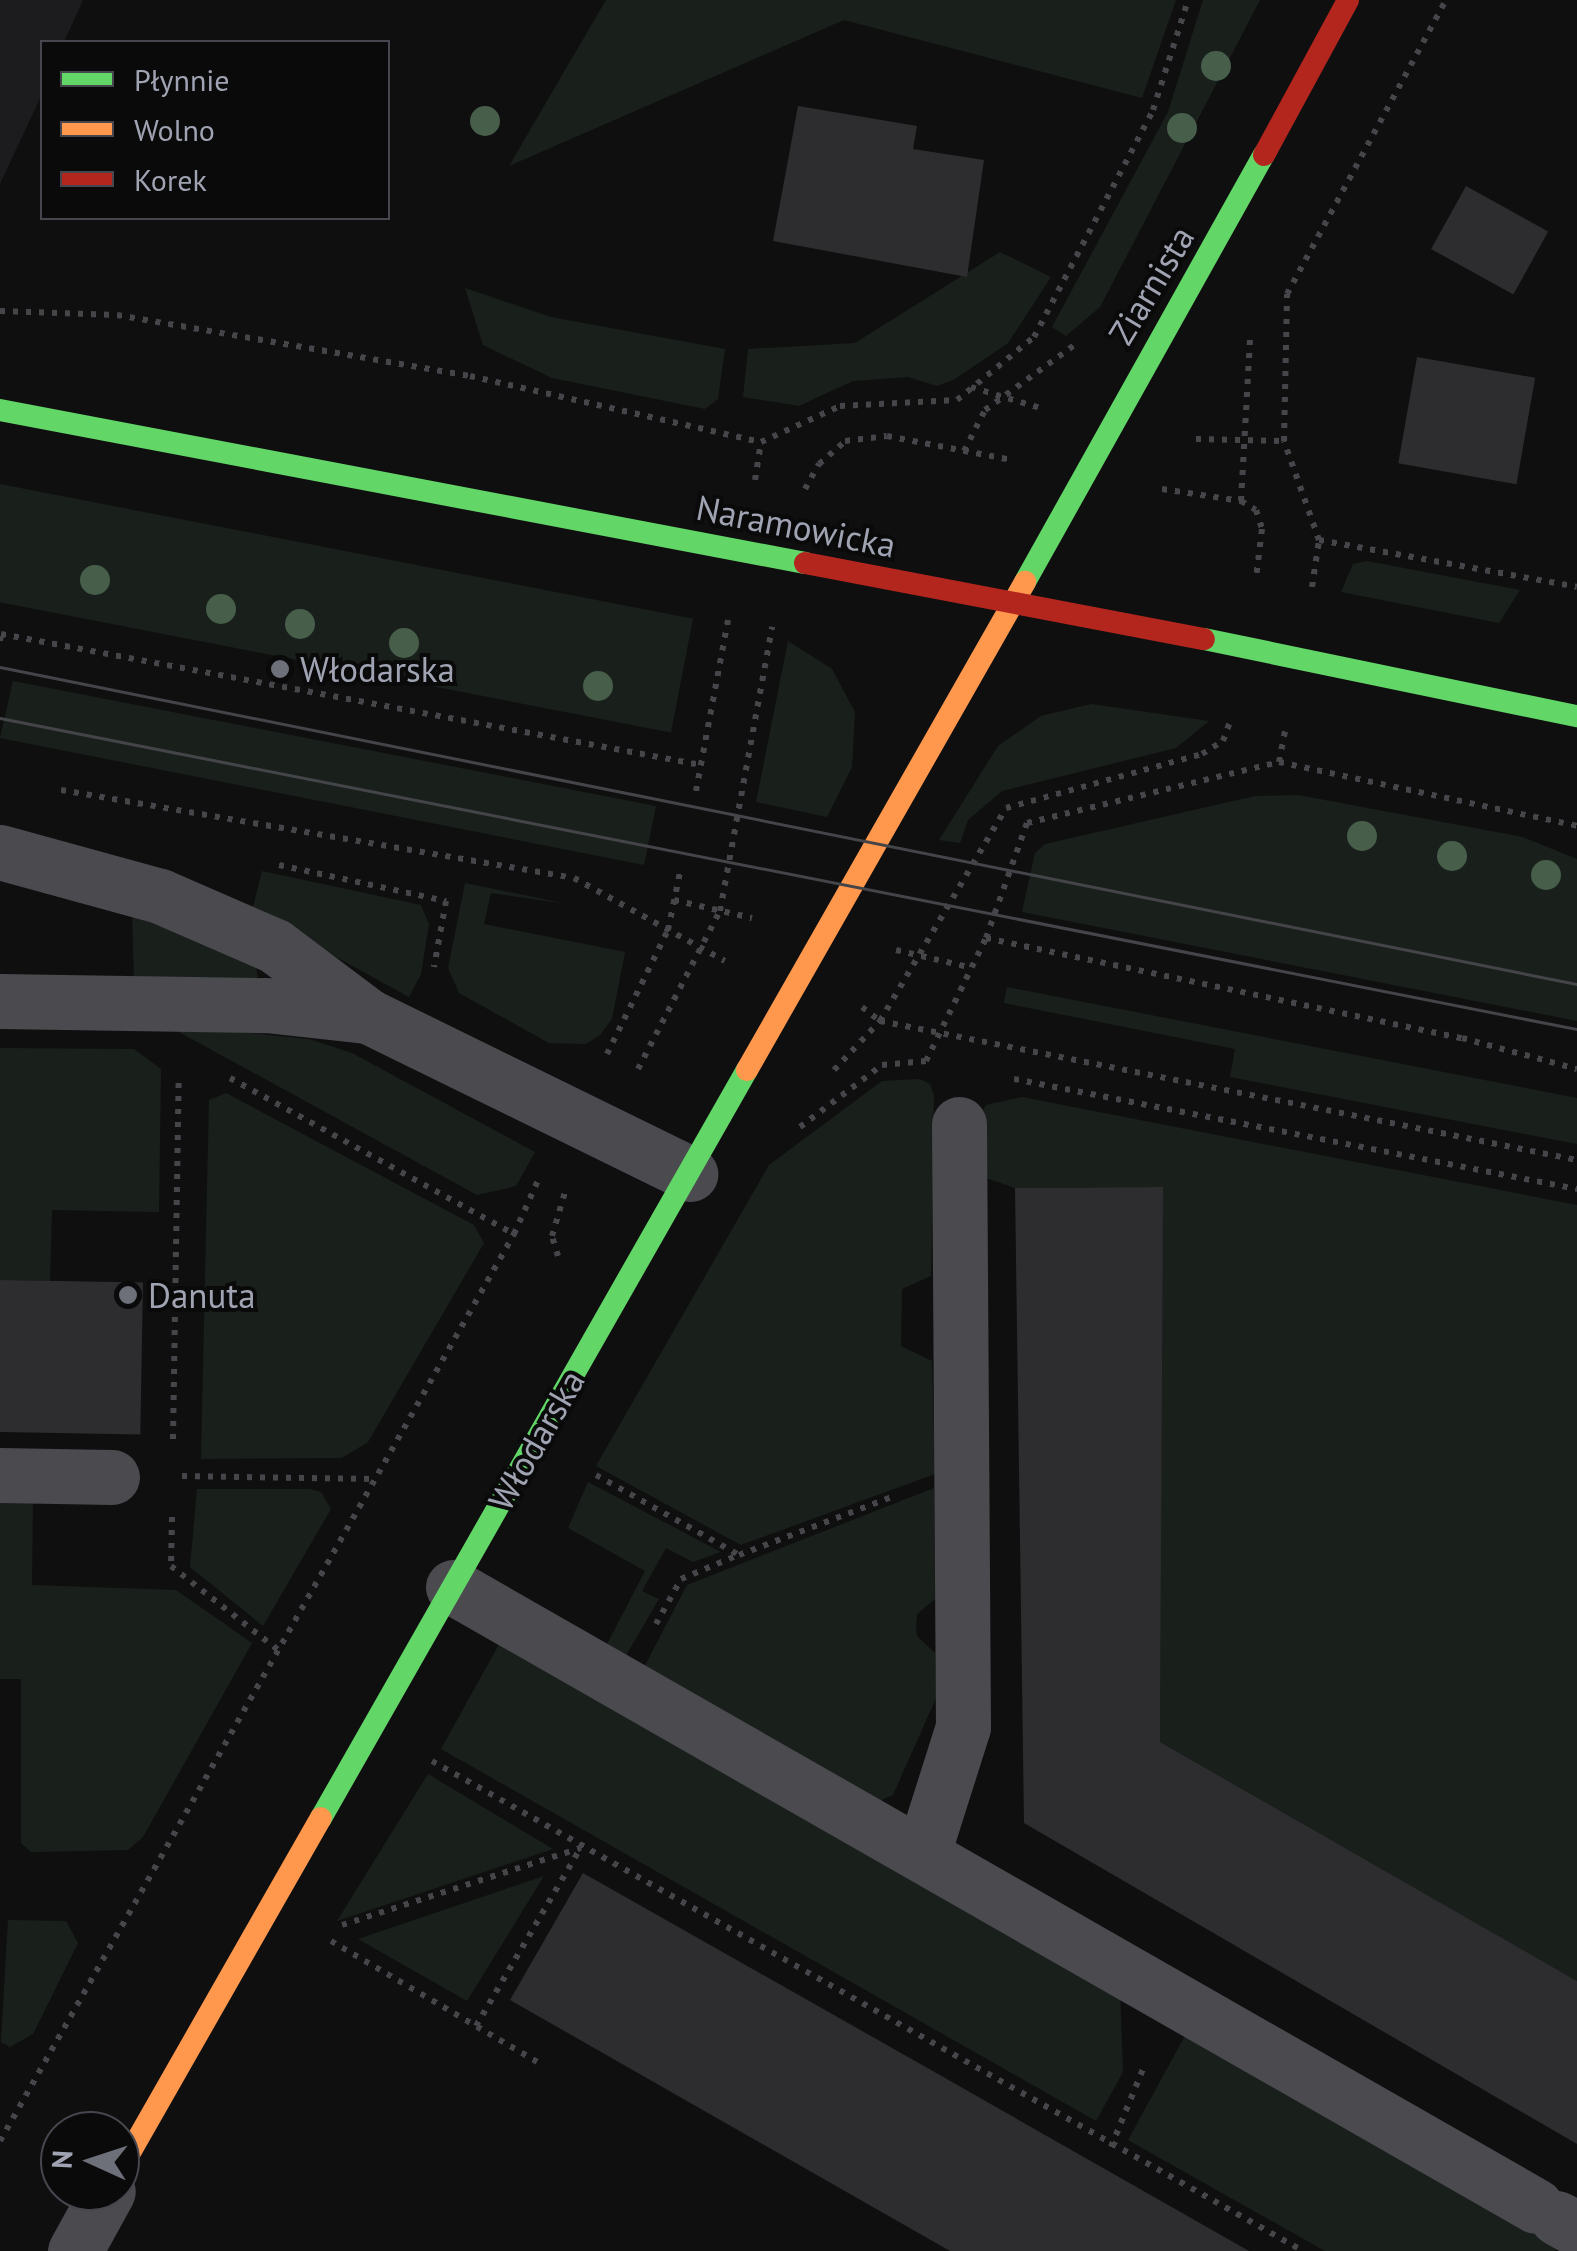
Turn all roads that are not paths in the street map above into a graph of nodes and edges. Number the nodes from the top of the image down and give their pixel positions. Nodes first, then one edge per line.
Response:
1 (1348, 0) edge
2 (0, 410) edge
3 (1011, 605) junction
4 (1577, 716) edge
5 (0, 852) edge
6 (0, 1000) edge
7 (368, 1016) junction
8 (959, 1124) dead end
9 (690, 1174) junction
10 (0, 1476) edge
11 (112, 1476) dead end
12 (452, 1587) junction
13 (923, 1853) junction
14 (140, 2135) edge
15 (97, 2211) edge
16 (1557, 2218) edge
17 (75, 2251) edge

1 - 3 street, Ziarnista
2 - 3 street, Naramowicka
3 - 4 street, Naramowicka
3 - 9 street, Włodarska
5 - 7 street
6 - 7 street
7 - 9 street
8 - 13 street
9 - 12 street, Włodarska
10 - 11 street
12 - 13 street
12 - 14 street, Włodarska
13 - 16 street
15 - 17 street

